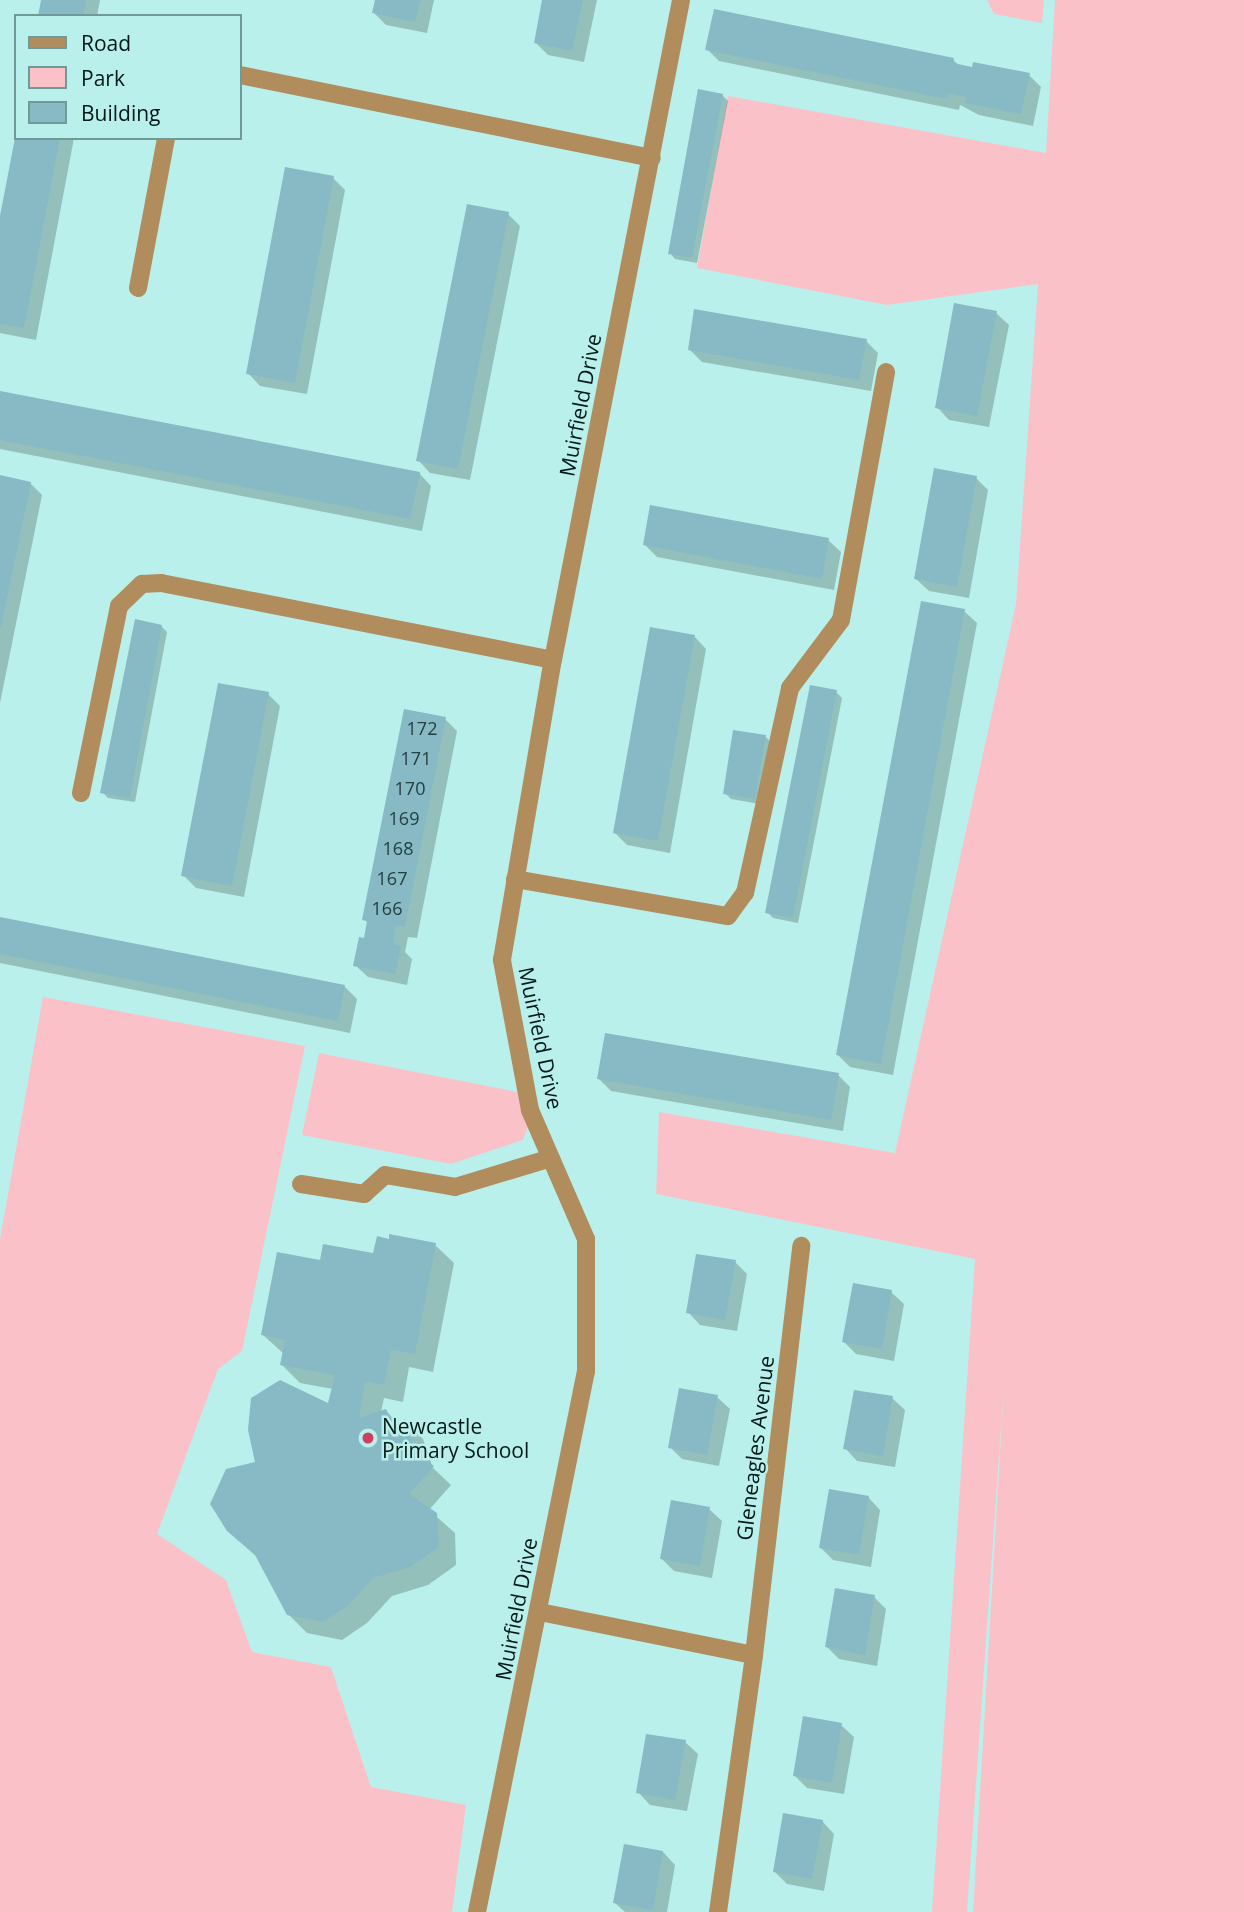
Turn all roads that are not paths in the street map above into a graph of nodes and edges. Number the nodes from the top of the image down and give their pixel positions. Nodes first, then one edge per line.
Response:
1 (681, 0) edge
2 (242, 75) edge
3 (166, 140) edge
4 (652, 158) junction
5 (138, 288) dead end
6 (886, 372) dead end
7 (553, 660) junction
8 (80, 793) dead end
9 (515, 879) junction
10 (551, 1158) junction
11 (301, 1184) dead end
12 (801, 1246) dead end
13 (540, 1612) junction
14 (754, 1655) junction
15 (477, 1912) edge
16 (718, 1912) edge

1 - 4 street, Muirfield Drive
2 - 4 street
3 - 5 street
4 - 7 street, Muirfield Drive
6 - 9 street
7 - 8 street
7 - 9 street, Muirfield Drive
9 - 10 street, Muirfield Drive
10 - 11 street
10 - 13 street, Muirfield Drive
12 - 14 street, Gleneagles Avenue
13 - 14 street
13 - 15 street, Muirfield Drive
14 - 16 street, Gleneagles Avenue

